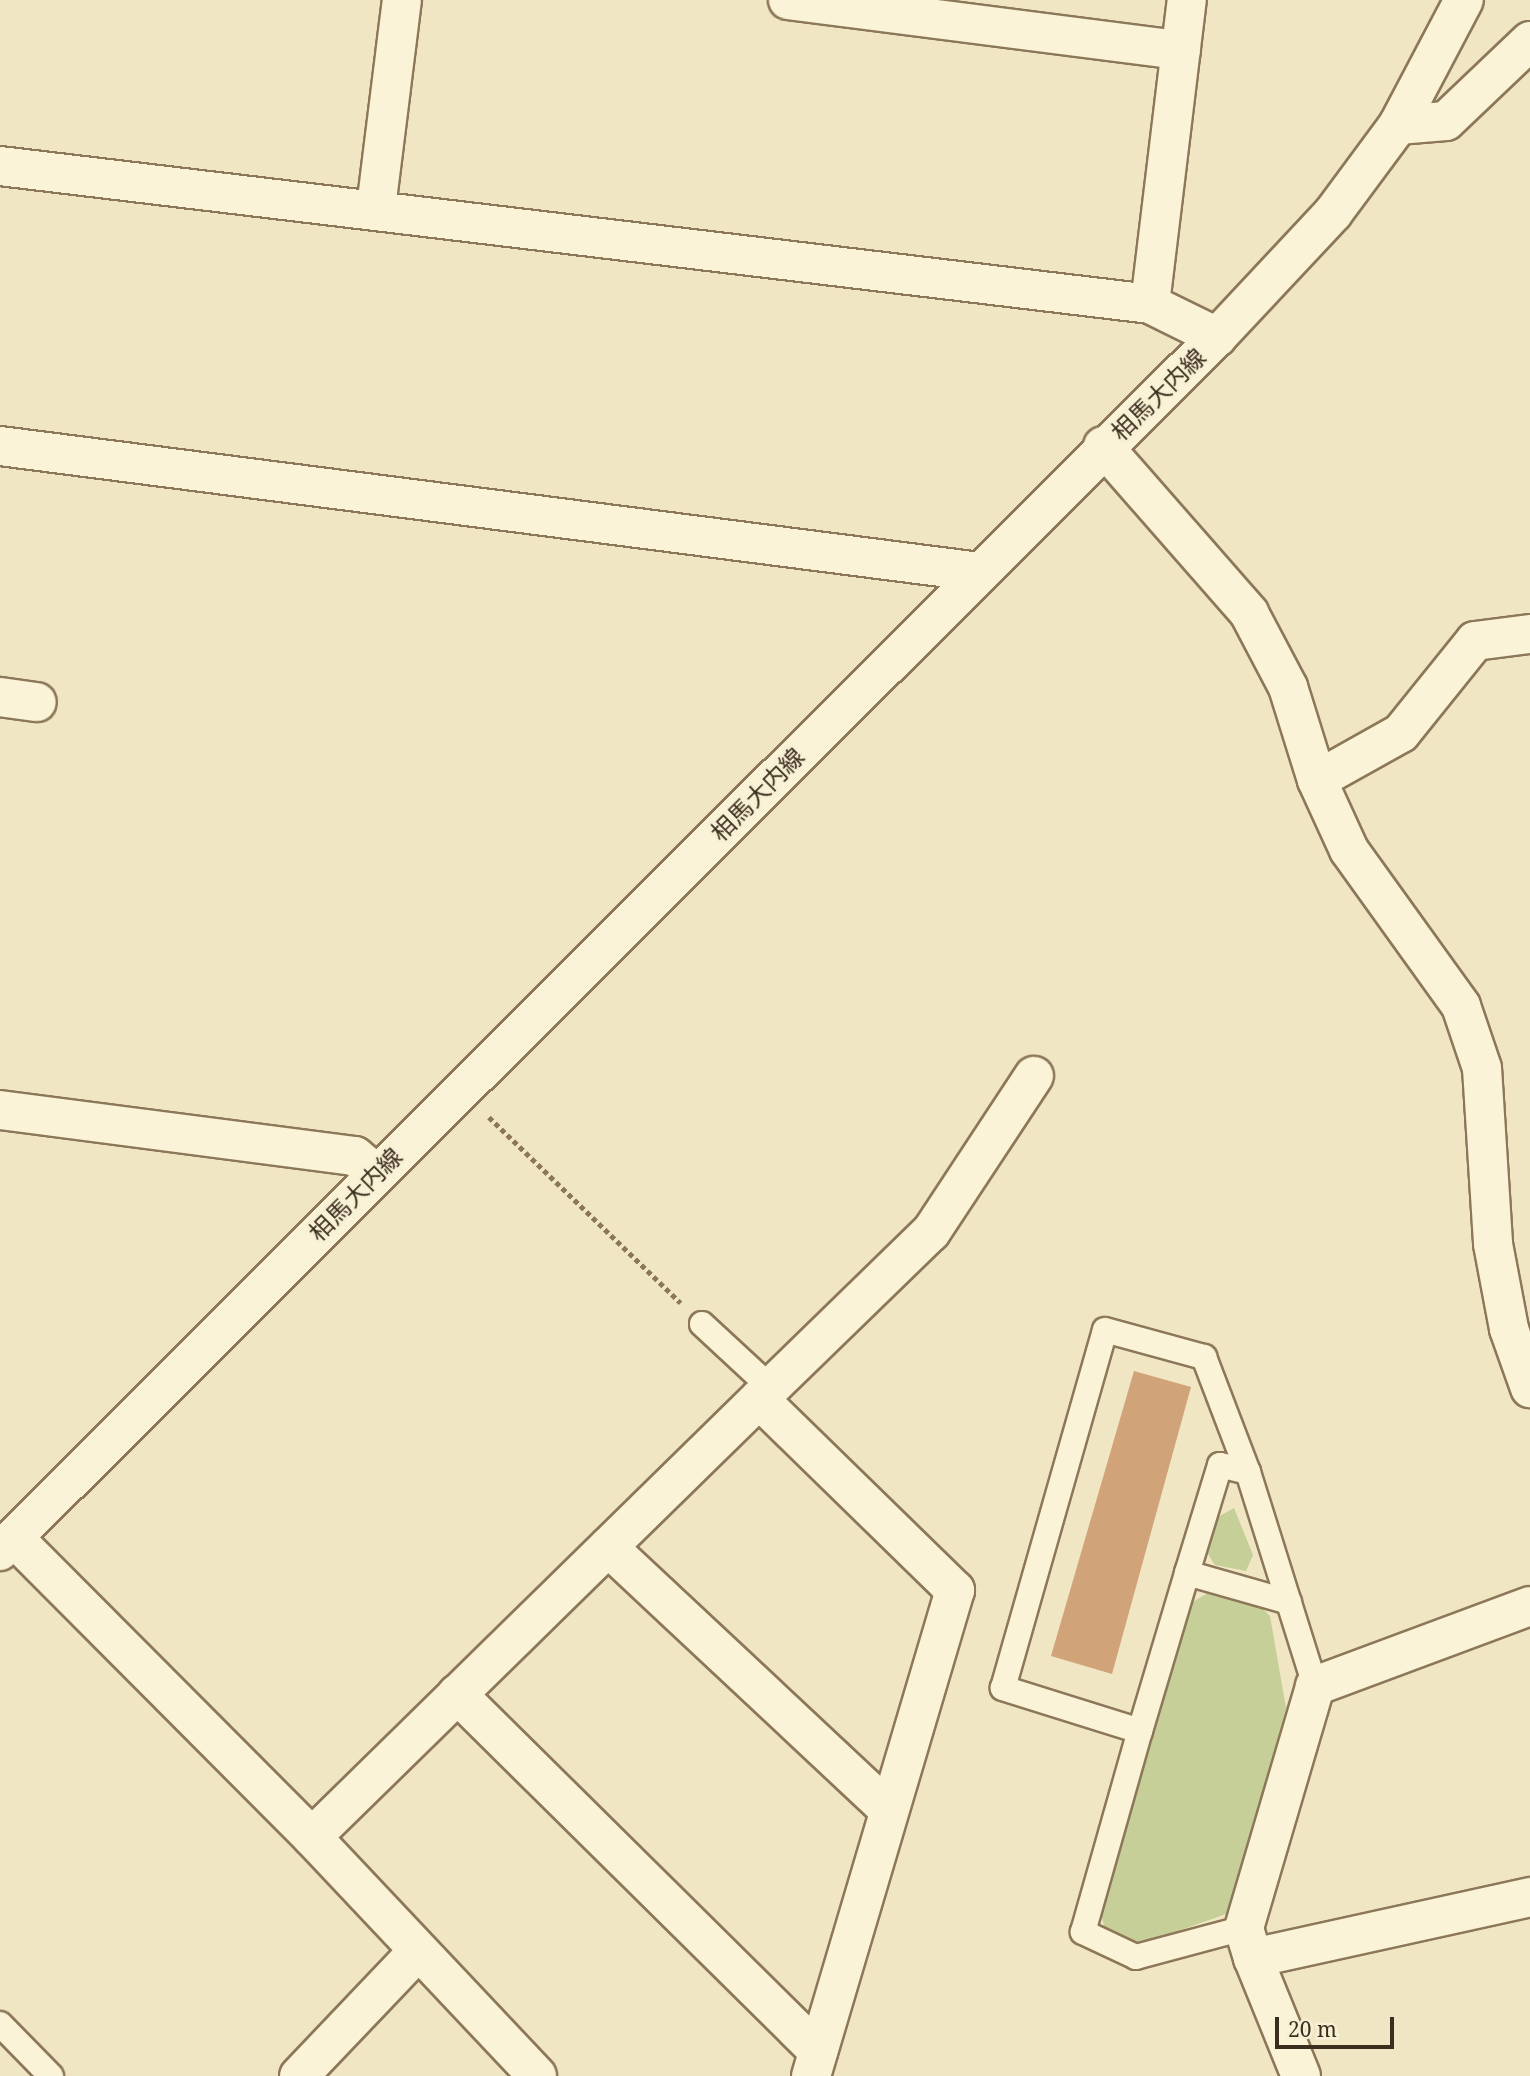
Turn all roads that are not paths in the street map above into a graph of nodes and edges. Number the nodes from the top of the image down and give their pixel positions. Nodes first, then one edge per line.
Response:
1 (402, 0) edge
2 (788, 0) edge
3 (1187, 0) edge
4 (1464, 0) edge
5 (1530, 41) edge
6 (1181, 50) junction
7 (1398, 125) junction
8 (0, 166) edge
9 (376, 208) junction
10 (1150, 303) junction
11 (1217, 337) junction
12 (0, 446) edge
13 (1103, 446) junction
14 (980, 572) junction
15 (1530, 634) edge
16 (1317, 780) junction
17 (1034, 1076) dead end
18 (0, 1111) edge
19 (375, 1173) junction
20 (702, 1324) road end
21 (1530, 1388) edge
22 (765, 1394) junction
23 (1248, 1472) junction
24 (7, 1544) edge
25 (608, 1548) junction
26 (1187, 1573) junction
27 (1289, 1602) junction
28 (1530, 1606) edge
29 (1315, 1686) junction
30 (457, 1694) junction
31 (1140, 1731) junction
32 (887, 1808) junction
33 (312, 1837) junction
34 (1530, 1897) edge
35 (1248, 1943) junction
36 (416, 1953) junction
37 (0, 2024) edge
38 (815, 2064) edge
39 (51, 2076) edge
40 (299, 2076) edge
41 (537, 2076) edge
42 (1301, 2076) edge

1 - 9 street
2 - 6 street
3 - 6 street
4 - 7 street, 相馬大内線
5 - 7 street
6 - 10 street
7 - 11 street, 相馬大内線
8 - 9 street
9 - 10 street
10 - 11 street
11 - 13 street, 相馬大内線
12 - 14 street
13 - 14 street, 相馬大内線
13 - 16 street
14 - 19 street, 相馬大内線
15 - 16 street
16 - 21 street
17 - 22 street
18 - 19 street
19 - 24 street, 相馬大内線
20 - 22 lane
22 - 25 street
22 - 32 street
23 - 26 lane
23 - 27 lane
23 - 31 lane
24 - 33 street
25 - 30 street
25 - 32 street
26 - 27 lane
26 - 31 lane
27 - 29 lane
28 - 29 street
29 - 35 street
30 - 33 street
30 - 38 street
31 - 35 lane
32 - 38 street
33 - 36 street
34 - 35 street
35 - 42 street
36 - 40 street
36 - 41 street
37 - 39 lane

